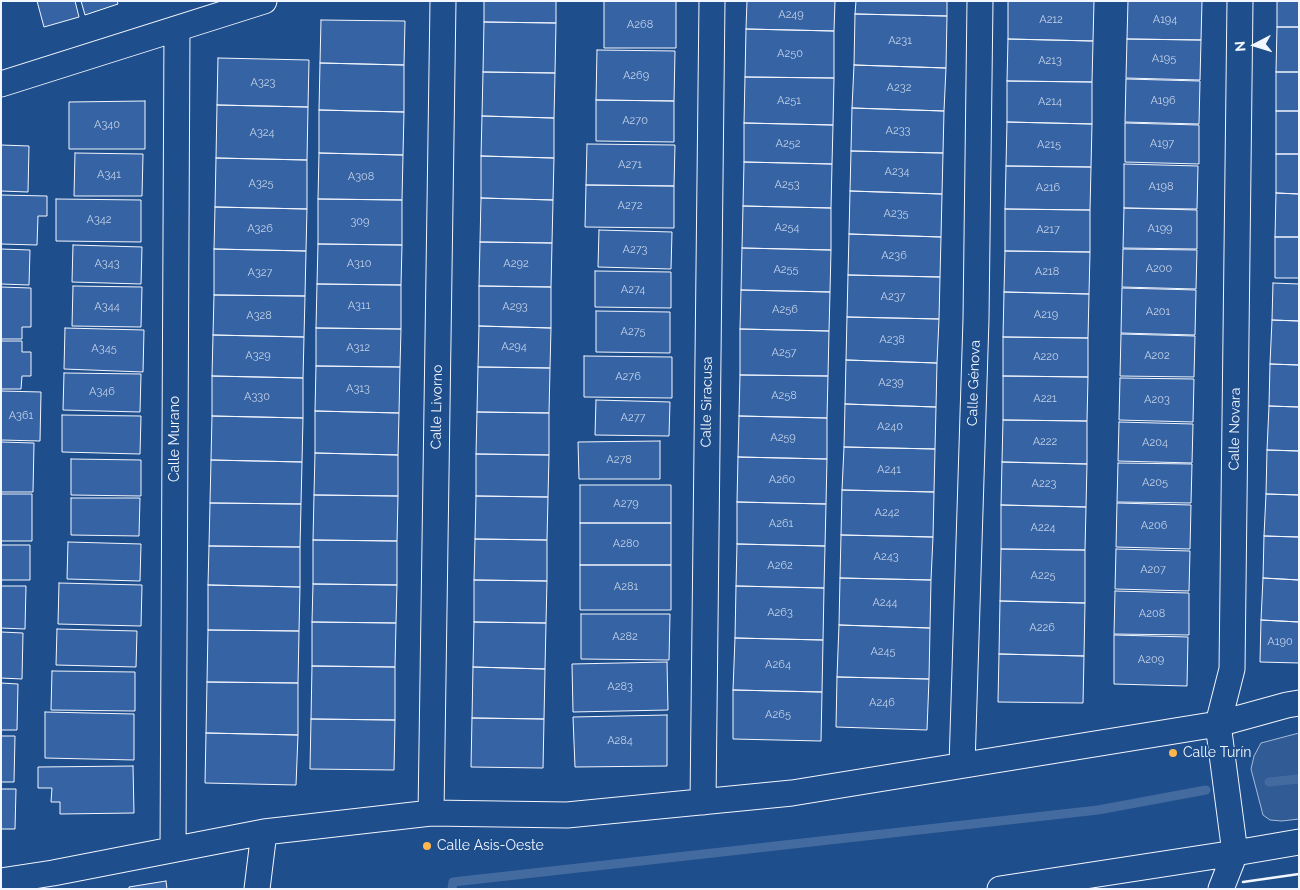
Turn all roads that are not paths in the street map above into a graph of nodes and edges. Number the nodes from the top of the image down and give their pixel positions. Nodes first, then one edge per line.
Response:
1 (264, 1) edge
2 (443, 1) edge
3 (712, 1) edge
4 (980, 1) edge
5 (1240, 1) edge
6 (177, 29) junction
7 (1, 84) edge
8 (1299, 703) edge
9 (1218, 724) junction
10 (962, 765) junction
11 (703, 802) junction
12 (431, 814) junction
13 (264, 832) junction
14 (1299, 842) edge
15 (173, 849) junction
16 (1235, 853) junction
17 (1, 881) edge
18 (257, 889) edge
19 (1000, 889) edge
20 (1221, 889) edge

1 - 6 street
2 - 12 street, Calle Livorno
3 - 11 street, Calle Siracusa
4 - 10 street, Calle Génova
5 - 9 street, Calle Novara
6 - 7 street
6 - 15 street, Calle Murano
8 - 9 street
9 - 10 street
9 - 16 street, Calle Novara
10 - 11 street
11 - 12 street
12 - 13 street
13 - 15 street
13 - 18 street
14 - 16 street
15 - 17 street
16 - 19 street
16 - 20 street

